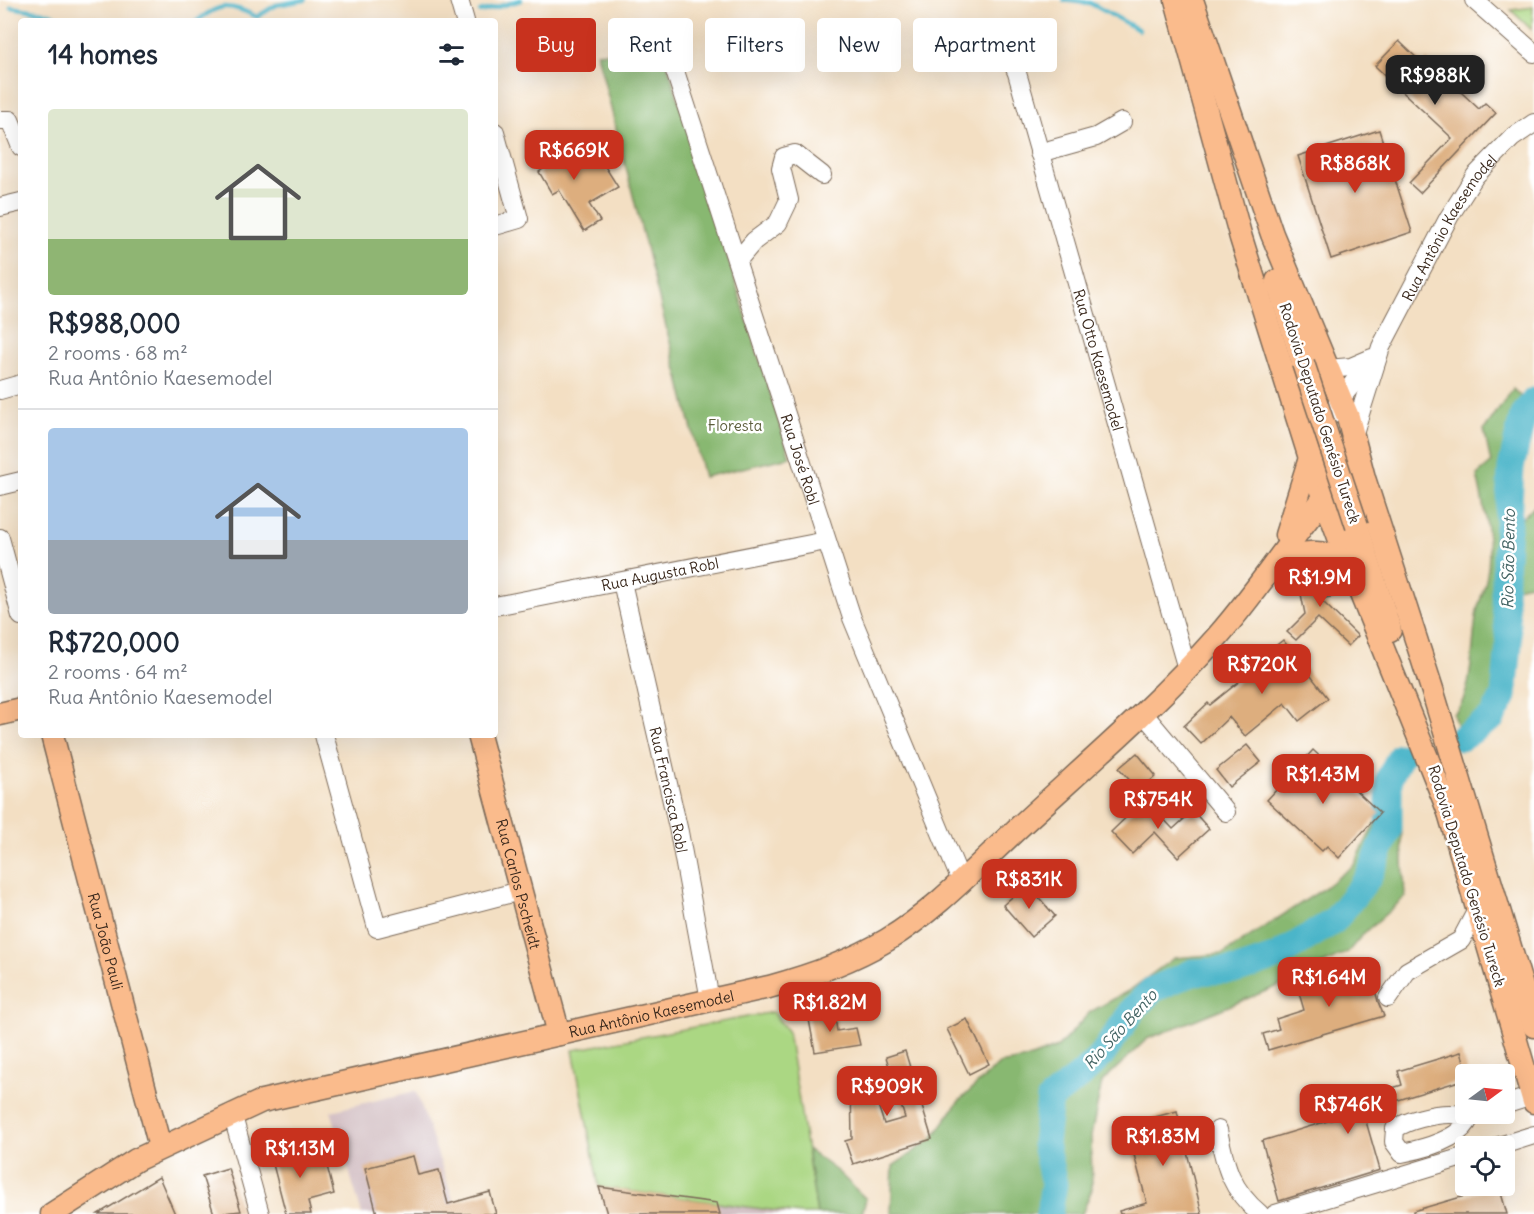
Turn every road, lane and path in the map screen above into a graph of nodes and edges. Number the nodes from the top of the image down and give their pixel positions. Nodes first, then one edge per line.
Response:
1 (459, 0) edge
2 (1176, 0) edge
3 (1185, 0) edge
4 (1192, 0) edge
5 (1474, 0) edge
6 (464, 18) edge
7 (1534, 53) edge
8 (676, 72) edge
9 (1017, 72) edge
10 (0, 120) edge
11 (1122, 122) dead end
12 (1534, 123) edge
13 (18, 140) edge
14 (498, 143) edge
15 (1039, 153) junction
16 (822, 175) dead end
17 (18, 203) edge
18 (0, 207) edge
19 (498, 225) edge
20 (738, 260) junction
21 (1378, 352) junction
22 (1327, 369) junction
23 (18, 385) edge
24 (0, 390) edge
25 (1342, 397) junction
26 (1322, 428) junction
27 (1353, 436) junction
28 (1310, 458) junction
29 (1338, 474) junction
30 (18, 482) edge
31 (0, 486) edge
32 (1324, 497) junction
33 (0, 538) edge
34 (826, 541) junction
35 (1348, 562) junction
36 (1269, 572) junction
37 (622, 582) junction
38 (18, 605) edge
39 (498, 605) edge
40 (1187, 669) junction
41 (18, 710) edge
42 (1143, 713) junction
43 (0, 714) edge
44 (53, 738) edge
45 (325, 738) edge
46 (480, 738) edge
47 (1226, 812) dead end
48 (1449, 812) junction
49 (961, 881) junction
50 (520, 891) junction
51 (1478, 908) junction
52 (1388, 998) dead end
53 (710, 1000) junction
54 (1534, 1026) edge
55 (559, 1034) junction
56 (1533, 1099) edge
57 (1515, 1103) edge
58 (232, 1113) junction
59 (1218, 1130) dead end
60 (1534, 1135) edge
61 (1515, 1141) edge
62 (160, 1148) junction
63 (1455, 1159) edge
64 (52, 1214) edge
65 (260, 1214) edge
66 (1260, 1214) edge
67 (1275, 1214) edge

1 - 6 street
2 - 28 main road
3 - 48 main road, Rodovia Deputado Genésio Tureck, bridge
4 - 22 main road
5 - 7 street
8 - 20 street, Rua José Robl
9 - 15 street, Rua Otto Kaesemodel
10 - 13 street
11 - 15 street
12 - 21 street, Rua Antônio Kaesemodel
14 - 19 street
15 - 40 street, Rua Otto Kaesemodel
16 - 20 street
17 - 18 street
20 - 34 street, Rua José Robl
21 - 22 street
21 - 25 street, Rua Antônio Kaesemodel
21 - 27 street, Rua Antônio Kaesemodel
22 - 25 main road
23 - 24 street
25 - 26 street, Rua Antônio Kaesemodel
25 - 27 main road
26 - 27 main road
26 - 28 main road, Rua Antônio Kaesemodel
27 - 29 main road, Rua Antônio Kaesemodel
27 - 54 main road
28 - 29 main road
28 - 32 main road
28 - 36 main road, Rua Antônio Kaesemodel
29 - 32 main road, Rua Antônio Kaesemodel
30 - 31 street
32 - 35 main road
32 - 36 main road, Rua Antônio Kaesemodel
33 - 38 street
34 - 37 street, Rua Augusta Robl
34 - 49 street, Rua José Robl
35 - 36 main road
35 - 48 main road
36 - 40 main road, Rua Antônio Kaesemodel
37 - 39 street, Rua Augusta Robl
37 - 53 street, Rua Francisca Robl
40 - 42 main road, Rua Antônio Kaesemodel
41 - 43 main road
42 - 47 street
42 - 49 main road, Rua Antônio Kaesemodel
44 - 62 main road, Rua João Pauli
45 - 50 street
46 - 50 main road, Rua Carlos Pscheidt
48 - 51 main road, Rodovia Deputado Genésio Tureck
49 - 53 main road, Rua Antônio Kaesemodel
50 - 55 main road, Rua Carlos Pscheidt
51 - 52 street
51 - 56 main road, Rodovia Deputado Genésio Tureck
53 - 55 main road, Rua Antônio Kaesemodel
55 - 58 main road, Rua Antônio Kaesemodel
56 - 57 street
58 - 62 main road, Rua Antônio Kaesemodel
58 - 65 street
59 - 66 street
60 - 61 street
62 - 64 main road, Rua Antônio Kaesemodel
63 - 67 street

